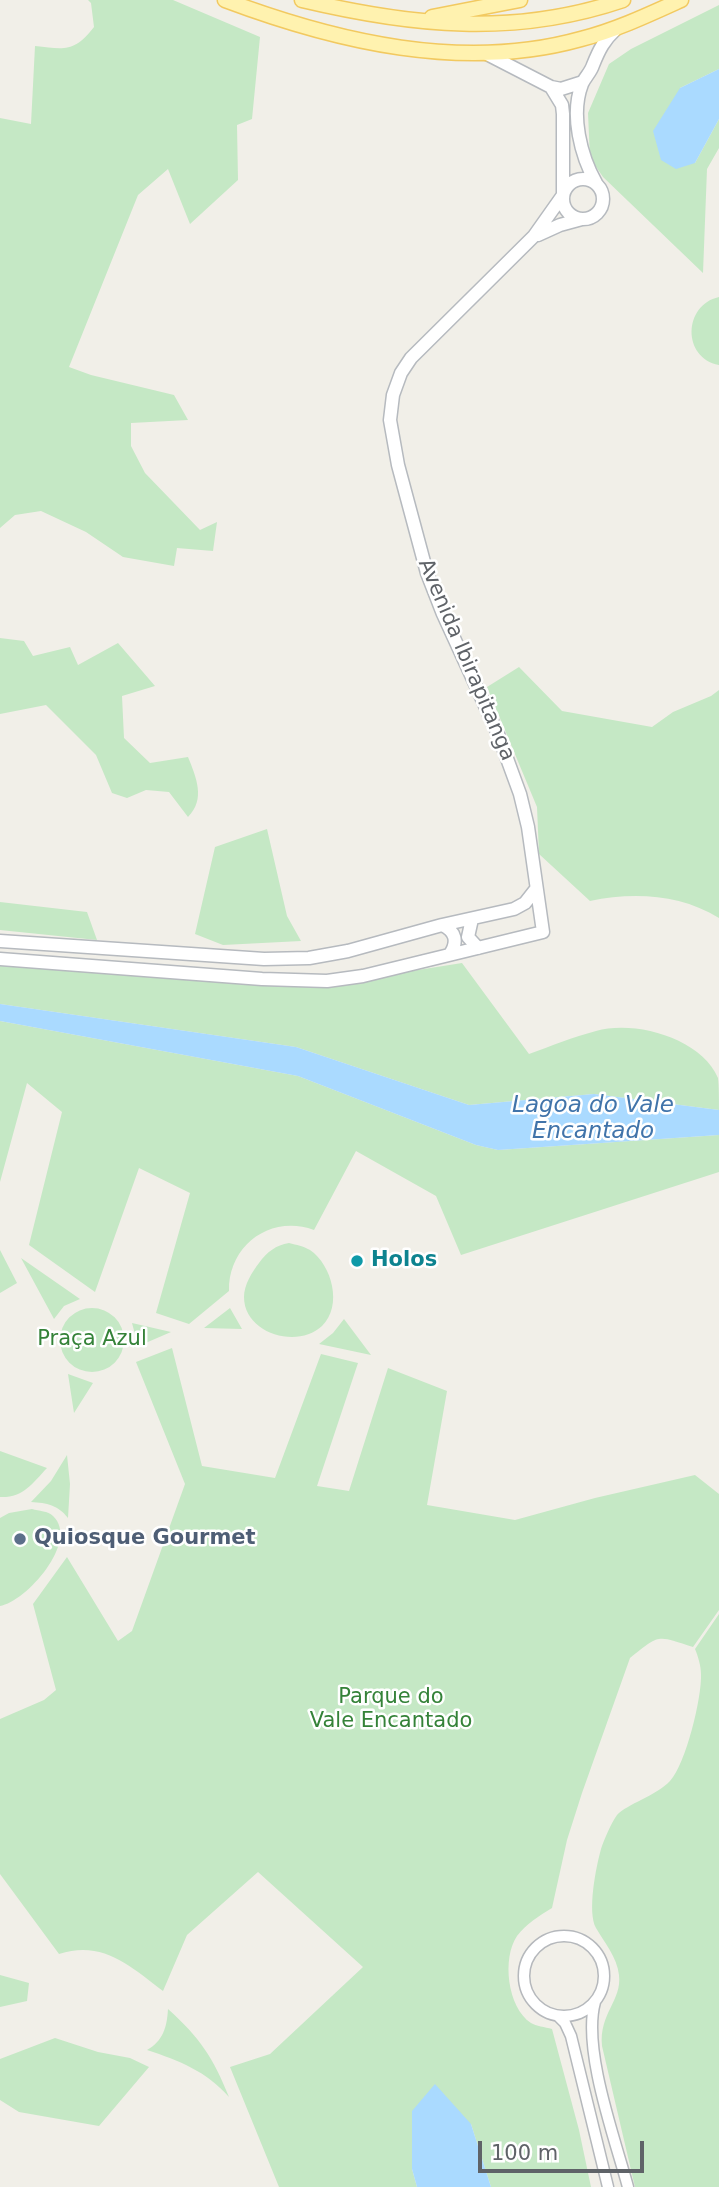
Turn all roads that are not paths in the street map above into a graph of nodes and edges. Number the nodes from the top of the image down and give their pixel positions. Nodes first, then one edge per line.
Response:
1 (225, 0) edge
2 (302, 0) edge
3 (521, 0) edge
4 (623, 0) edge
5 (681, 0) edge
6 (418, 20) junction
7 (489, 24) junction
8 (616, 29) junction
9 (485, 53) junction
10 (583, 82) junction
11 (551, 87) junction
12 (596, 183) junction
13 (563, 194) junction
14 (582, 219) junction
15 (534, 236) junction
16 (536, 889) junction
17 (471, 919) junction
18 (442, 925) junction
19 (0, 941) edge
20 (478, 948) junction
21 (450, 954) junction
22 (0, 959) edge
23 (596, 2000) junction
24 (558, 2016) junction
25 (608, 2187) edge
26 (628, 2187) edge

1 - 9 main road
2 - 6 main road
3 - 6 main road
3 - 7 main road
4 - 7 main road
5 - 8 main road
6 - 7 main road
7 - 9 main road
8 - 9 main road
8 - 10 main road
9 - 11 main road
10 - 11 main road
10 - 12 main road
11 - 13 main road
12 - 13 main road
12 - 14 main road
13 - 14 main road
13 - 15 main road, Avenida Ibirapitanga
14 - 15 main road, Avenida Ibirapitanga
15 - 16 main road, Avenida Ibirapitanga
16 - 17 main road
16 - 20 main road, Avenida Ibirapitanga
17 - 18 main road
17 - 20 main road
18 - 19 main road
18 - 21 main road
20 - 21 main road, Avenida Ibirapitanga
21 - 22 main road, Avenida Ibirapitanga
23 - 24 street
23 - 24 street
23 - 26 street
24 - 25 street

